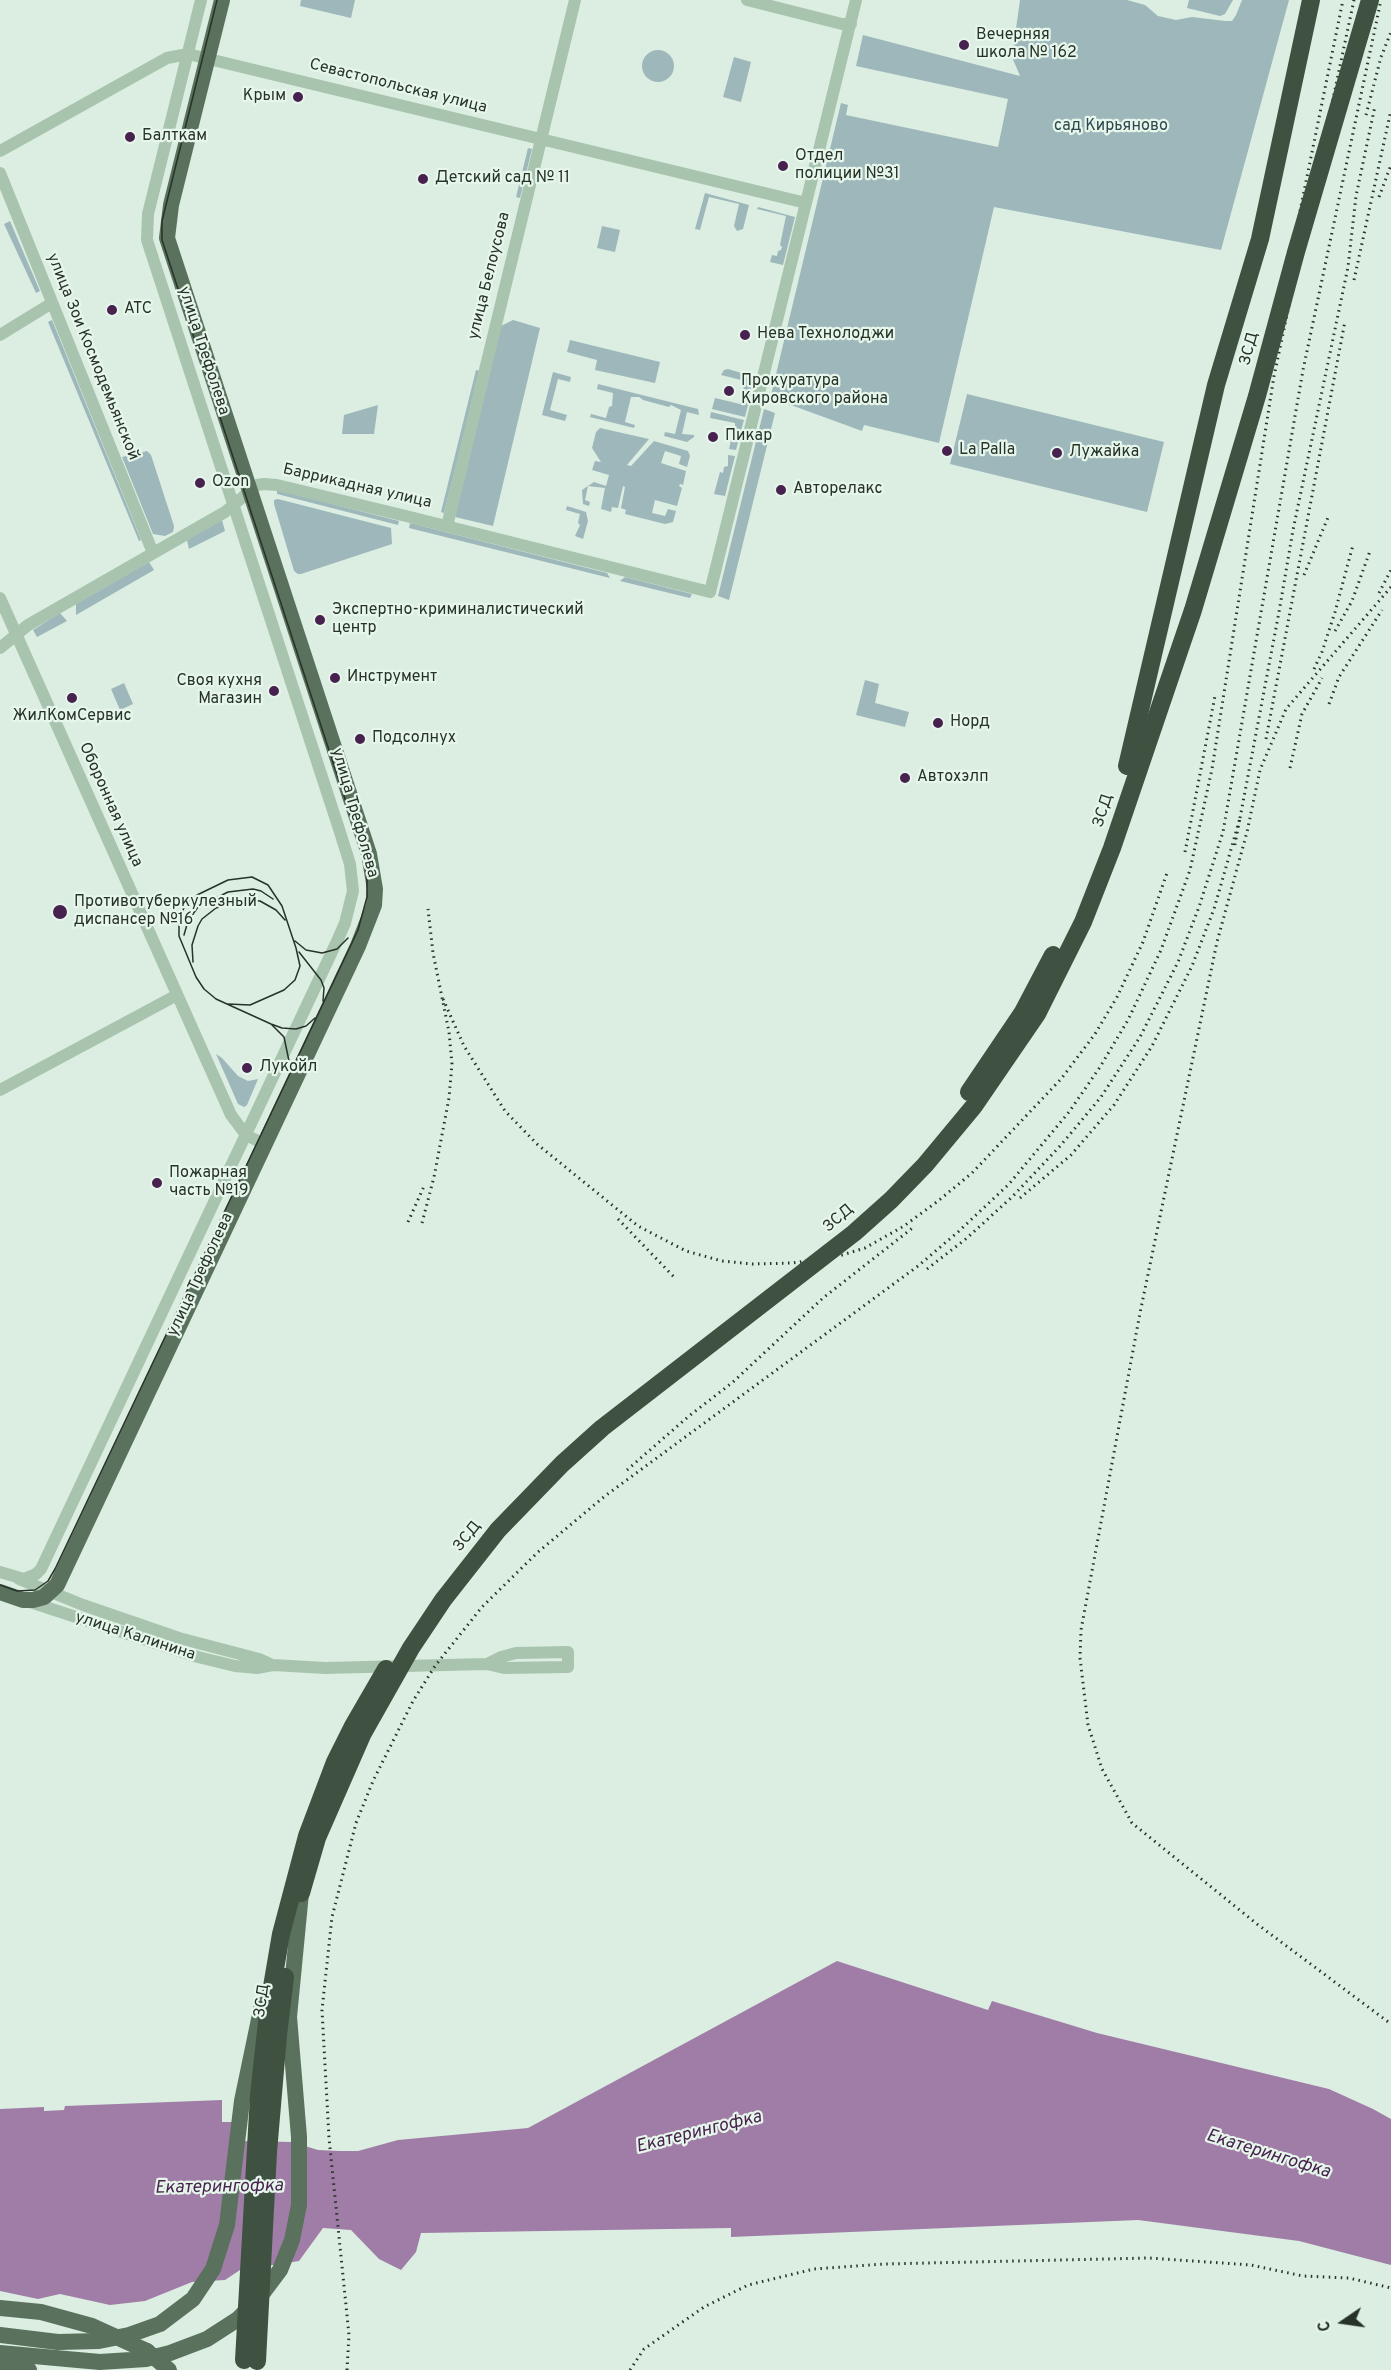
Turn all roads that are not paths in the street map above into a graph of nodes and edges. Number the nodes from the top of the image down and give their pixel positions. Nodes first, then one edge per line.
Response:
1 (201, 0) edge
2 (222, 0) edge
3 (575, 0) edge
4 (747, 0) edge
5 (856, 0) edge
6 (1311, 0) edge
7 (1370, 0) edge
8 (851, 24) junction
9 (188, 54) junction
10 (207, 58) junction
11 (540, 139) junction
12 (0, 151) edge
13 (0, 173) edge
14 (806, 203) junction
15 (52, 303) junction
16 (0, 335) edge
17 (250, 492) junction
18 (233, 505) junction
19 (447, 526) junction
20 (153, 553) junction
21 (0, 598) edge
22 (17, 635) junction
23 (0, 648) edge
24 (177, 995) junction
25 (0, 1090) edge
26 (246, 1135) junction
27 (264, 1144) junction
28 (0, 1572) edge
29 (33, 1589) junction
30 (0, 1592) edge
31 (487, 1664) junction
32 (273, 1665) junction
33 (301, 1893) junction
34 (281, 1934) junction
35 (0, 2307) edge
36 (0, 2335) edge
37 (0, 2354) edge
38 (170, 2362) edge
39 (0, 2366) edge
40 (29, 2370) edge
41 (244, 2370) edge
42 (256, 2370) edge

1 - 9 street, улица Трефолева
2 - 10 main road, улица Трефолева
3 - 11 street, улица Белоусова
4 - 8 street
5 - 8 street
6 - 34 highway, ЗСД, bridge
7 - 33 highway, ЗСД, bridge
8 - 14 street
9 - 10 street, Севастопольская улица
9 - 12 street, Севастопольская улица
9 - 18 street, улица Трефолева
10 - 11 street, Севастопольская улица
10 - 17 main road, улица Трефолева
11 - 14 street, Севастопольская улица
11 - 19 street, улица Белоусова
13 - 15 street, улица Зои Космодемьянской
14 - 19 street, Баррикадная улица
15 - 16 street
15 - 20 street, улица Зои Космодемьянской
17 - 18 street, Баррикадная улица
17 - 19 street, Баррикадная улица
17 - 27 main road, улица Трефолева
18 - 20 street, Баррикадная улица
18 - 26 street, улица Трефолева
20 - 22 street, Баррикадная улица
21 - 22 street, Оборонная улица
22 - 23 street, Баррикадная улица
22 - 24 street, Оборонная улица
24 - 25 street
24 - 26 street, Оборонная улица
26 - 27 street, Оборонная улица
26 - 29 street, улица Трефолева
27 - 29 main road, улица Трефолева
28 - 29 street, улица Калинина
29 - 30 main road, улица Калинина
29 - 32 street, улица Калинина
29 - 32 street, улица Калинина
31 - 31 street, улица Калинина
31 - 32 street, улица Калинина
33 - 38 main road, bridge
33 - 42 highway, ЗСД, bridge
34 - 36 main road, bridge
34 - 41 highway, ЗСД, bridge
35 - 38 main road, bridge
37 - 38 main road
39 - 40 main road

